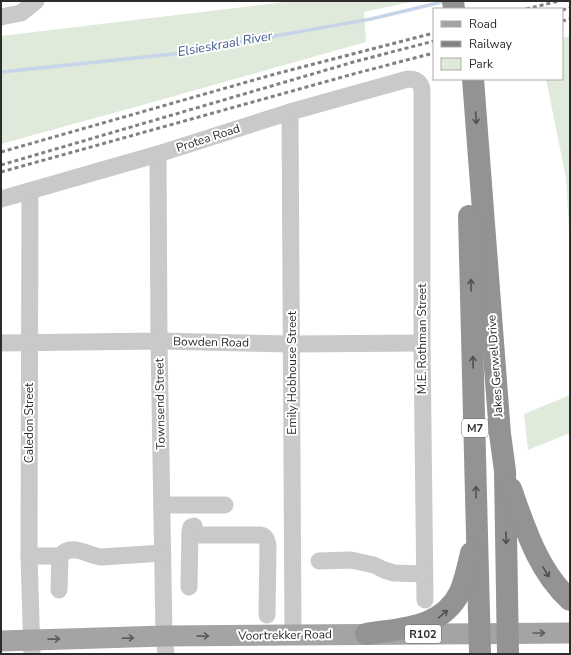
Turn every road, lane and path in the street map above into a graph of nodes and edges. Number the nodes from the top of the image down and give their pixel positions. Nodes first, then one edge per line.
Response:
1 (36, 1) edge
2 (1, 17) edge
3 (416, 80) joint
4 (459, 80) edge
5 (473, 80) edge
6 (290, 112) junction
7 (158, 154) junction
8 (30, 191) junction
9 (1, 199) edge
10 (477, 228) junction
11 (159, 341) junction
12 (30, 342) junction
13 (1, 343) edge
14 (422, 343) junction
15 (292, 344) junction
16 (505, 471) junction
17 (162, 505) junction
18 (225, 505) dead end
19 (240, 525) dead end
20 (477, 531) junction
21 (190, 535) junction
22 (29, 556) junction
23 (60, 556) junction
24 (163, 559) junction
25 (319, 560) dead end
26 (189, 564) junction
27 (424, 574) junction
28 (189, 587) dead end
29 (59, 590) dead end
30 (425, 600) dead end
31 (570, 600) edge
32 (268, 615) dead end
33 (570, 633) edge
34 (366, 634) junction
35 (293, 635) junction
36 (1, 641) edge
37 (480, 644) edge
38 (508, 644) edge
39 (165, 645) edge
40 (32, 647) edge

1 - 2 street
3 - 6 street, Protea Road
3 - 14 street, M.E. Rothman Street
4 - 10 highway, Jakes Gerwel Drive / M7
5 -> 10 highway, Jakes Gerwel Drive / M7
6 - 7 street, Protea Road
6 - 15 street, Emily Hobhouse Street
7 - 8 street, Protea Road
7 - 11 street, Townsend Street
8 - 9 street, Protea Road
8 - 12 street, Caledon Street
10 - 16 highway, Jakes Gerwel Drive / M7
20 -> 10 highway, Jakes Gerwel Drive / M7
11 - 12 street, Bowden Road
11 - 15 street, Bowden Road
11 - 17 street, Townsend Street
12 - 13 street, Bowden Road
12 - 22 street, Caledon Street
14 - 15 street, Bowden Road
14 - 27 street, M.E. Rothman Street
15 - 35 street, Emily Hobhouse Street
16 -> 31 highway
16 -> 38 highway, Jakes Gerwel Drive / M7
17 - 18 street
17 - 24 street, Townsend Street
19 - 21 street
34 -> 20 highway
20 - 37 highway, Jakes Gerwel Drive / M7
21 - 26 street
21 - 32 street
22 - 23 street
22 - 40 street, Caledon Street
23 - 24 street
23 - 29 street
24 - 26 street
24 - 39 street, Townsend Street
25 - 27 street
26 - 28 street
27 - 30 street, M.E. Rothman Street
38 -> 33 main road, Voortrekker Road / R102
34 - 35 main road, Voortrekker Road / R102
34 - 37 main road, Voortrekker Road / R102
39 -> 35 main road, Voortrekker Road / R102
36 - 40 main road, Voortrekker Road / R102
37 - 38 main road, Voortrekker Road / R102
40 -> 39 main road, Voortrekker Road / R102

